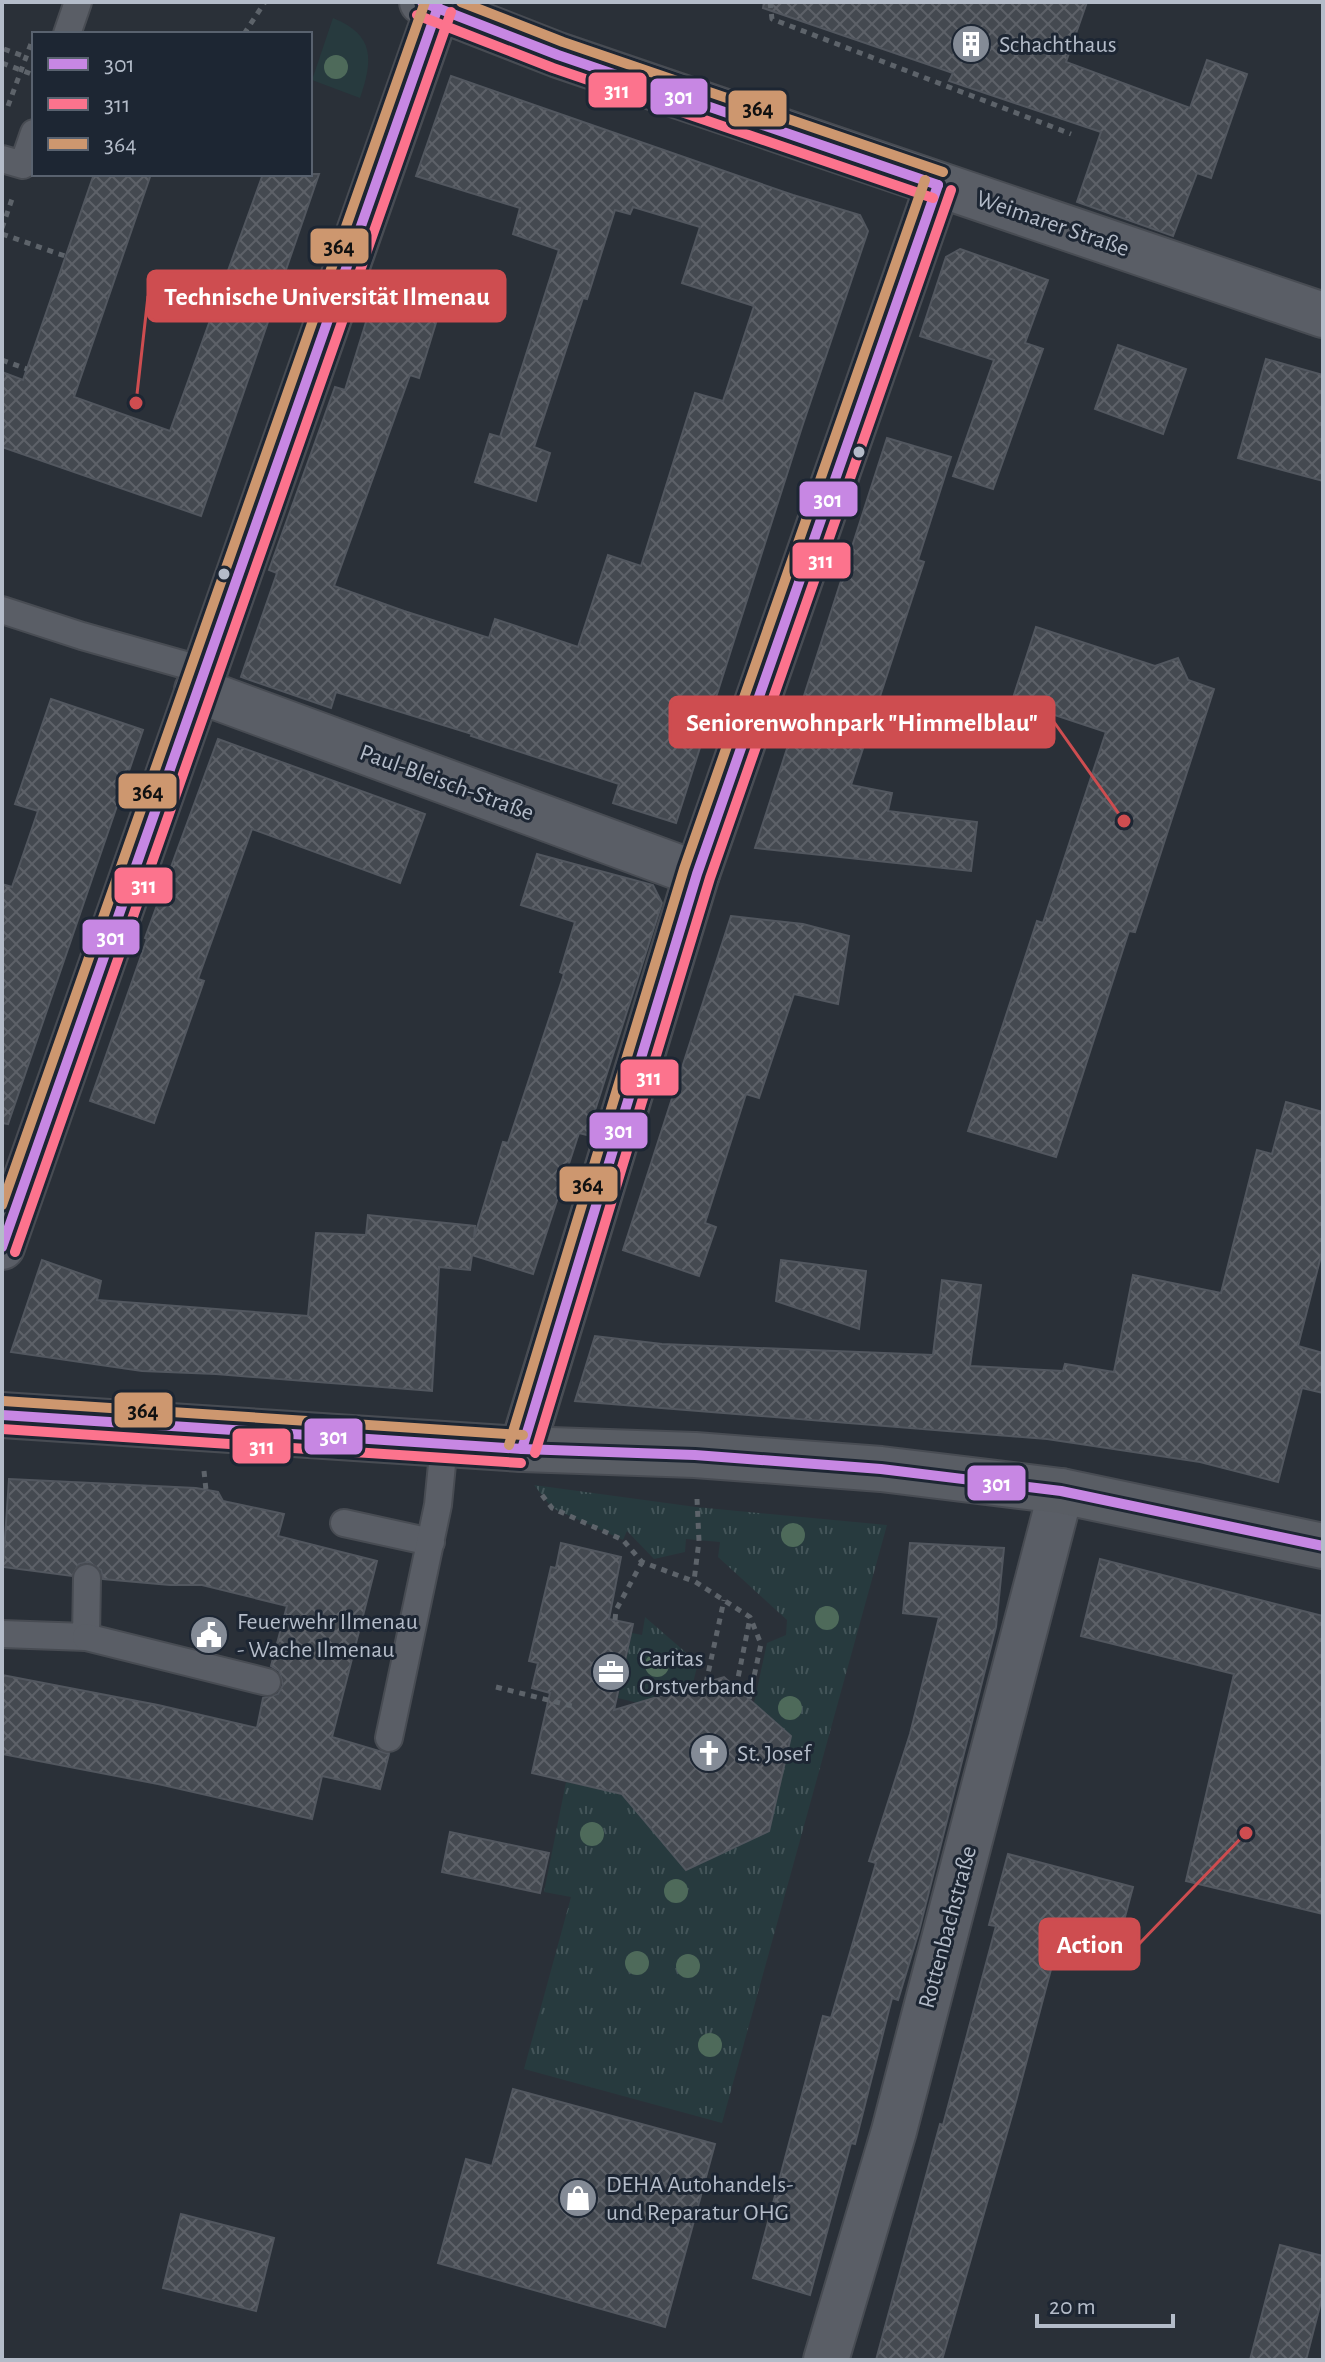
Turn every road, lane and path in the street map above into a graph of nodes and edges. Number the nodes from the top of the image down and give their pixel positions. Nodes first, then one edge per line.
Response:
1 (78, 2) edge
2 (265, 2) edge
3 (770, 2) edge
4 (433, 4) edge
5 (68, 32) edge
6 (245, 32) edge
7 (32, 40) edge
8 (4, 49) dead end
9 (26, 57) junction
10 (2, 63) edge
11 (32, 74) edge
12 (7, 109) dead end
13 (1071, 134) dead end
14 (32, 139) edge
15 (2, 159) edge
16 (938, 185) junction
17 (2, 234) edge
18 (65, 256) dead end
19 (1323, 315) edge
20 (2, 360) edge
21 (27, 369) dead end
22 (2, 610) edge
23 (200, 680) junction
24 (697, 874) junction
25 (2, 1247) edge
26 (2, 1415) edge
27 (444, 1444) junction
28 (695, 1455) junction
29 (528, 1467) junction
30 (1061, 1491) junction
31 (682, 1502) dead end
32 (697, 1505) junction
33 (713, 1506) dead end
34 (344, 1523) dead end
35 (431, 1542) junction
36 (1323, 1546) edge
37 (642, 1562) junction
38 (87, 1578) dead end
39 (694, 1581) junction
40 (724, 1600) junction
41 (750, 1617) junction
42 (615, 1620) dead end
43 (2, 1634) edge
44 (86, 1637) junction
45 (267, 1682) dead end
46 (706, 1683) dead end
47 (496, 1687) dead end
48 (736, 1688) dead end
49 (749, 1700) dead end
50 (572, 1706) dead end
51 (389, 1738) dead end
52 (826, 2360) edge

1 - 5 lane
2 - 6 path
3 - 13 path
4 - 16 street, Weimarer Straße
4 - 23 street
7 - 9 path
8 - 9 path
9 - 12 path
10 - 11 path, bridge
14 - 15 lane
16 - 19 street, Weimarer Straße
16 - 24 street
17 - 18 path
20 - 21 path
22 - 23 lane
23 - 24 street, Paul-Bleisch-Straße
23 - 25 street
24 - 29 street
26 - 27 main road
27 - 29 main road
27 - 35 lane
28 - 29 main road
28 - 30 main road
28 - 32 path
29 - 37 path
30 - 36 main road
30 - 52 street, Rottenbachstraße
31 - 32 path
32 - 33 path
32 - 39 path
34 - 35 lane
35 - 51 lane
37 - 39 path
37 - 42 path
38 - 44 lane
39 - 40 path
40 - 41 path
40 - 46 path
41 - 48 path
41 - 49 path
43 - 44 lane
44 - 45 lane
47 - 50 path

